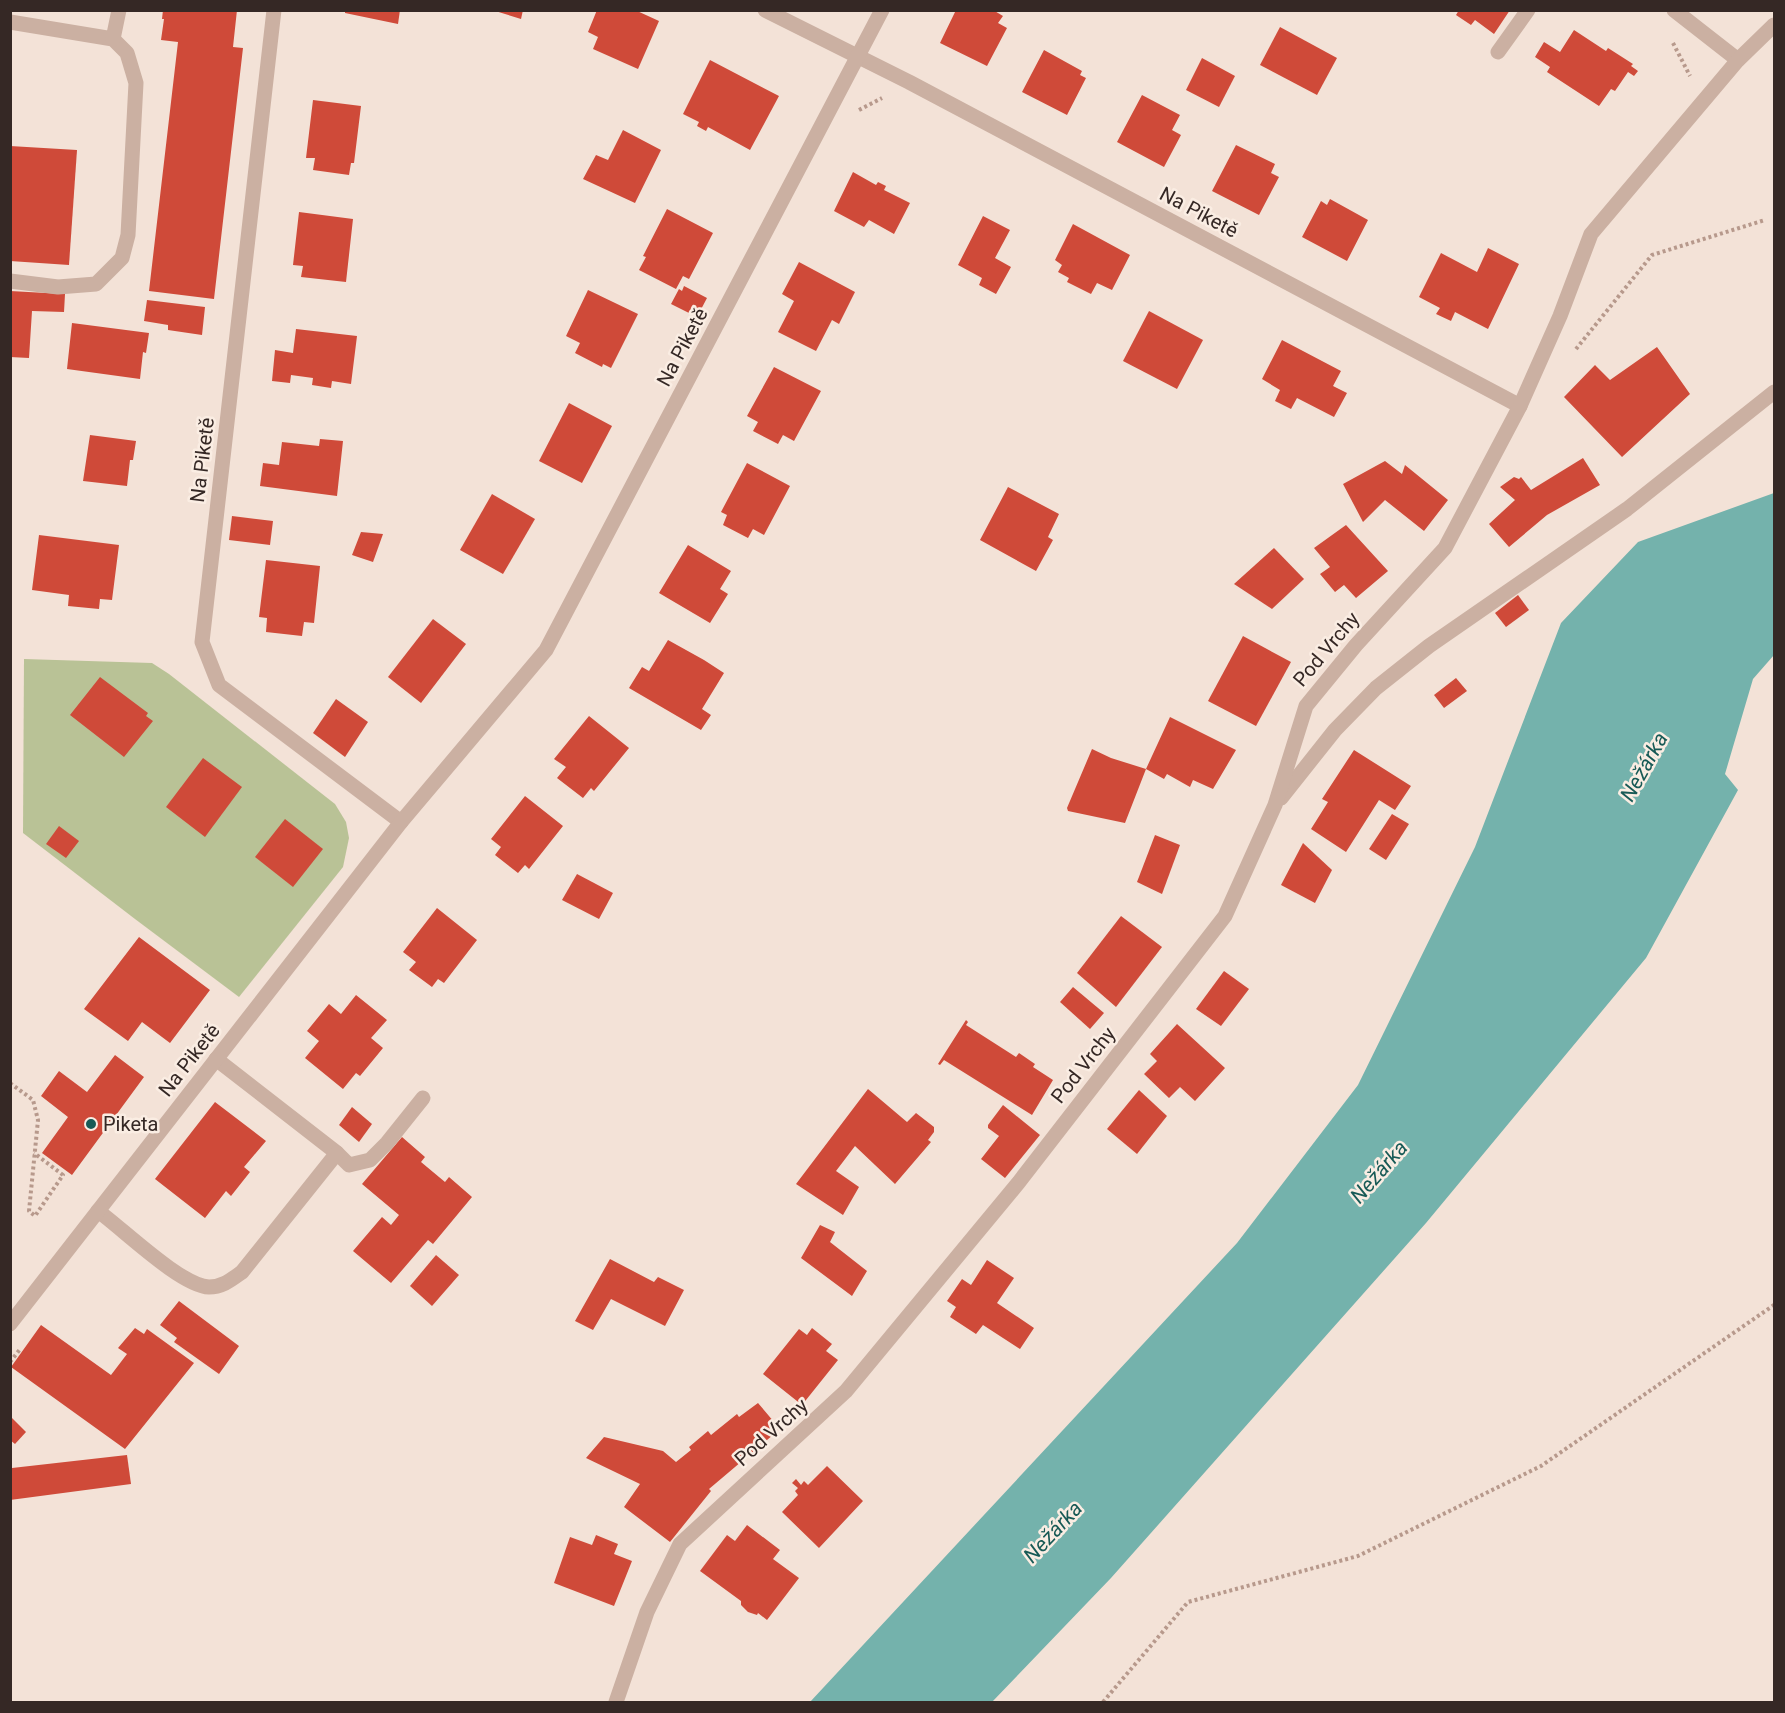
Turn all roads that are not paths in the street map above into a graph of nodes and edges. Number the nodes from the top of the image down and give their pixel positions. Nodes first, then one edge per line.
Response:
1 (119, 10) edge
2 (274, 10) edge
3 (765, 10) edge
4 (882, 10) edge
5 (1528, 10) edge
6 (1674, 10) edge
7 (10, 22) edge
8 (1774, 25) edge
9 (113, 39) junction
10 (1498, 52) dead end
11 (859, 55) junction
12 (1738, 60) junction
13 (10, 281) edge
14 (1774, 392) edge
15 (1520, 406) junction
16 (1275, 805) junction
17 (401, 822) junction
18 (216, 1059) junction
19 (423, 1098) dead end
20 (337, 1153) junction
21 (98, 1211) junction
22 (10, 1324) edge
23 (616, 1702) edge

1 - 9 street
2 - 17 street, Na Piketě
3 - 11 street, Na Piketě
4 - 11 street, Na Piketě
5 - 10 street
6 - 12 street
7 - 9 street
8 - 12 street, Pod Vrchy
9 - 13 street
11 - 15 street, Na Piketě
11 - 17 street, Na Piketě
12 - 15 street, Pod Vrchy
14 - 16 street
15 - 16 street, Pod Vrchy
16 - 23 street, Pod Vrchy
17 - 18 street, Na Piketě
18 - 20 street
18 - 21 street, Na Piketě
19 - 20 street
20 - 21 street
21 - 22 street, Na Piketě

